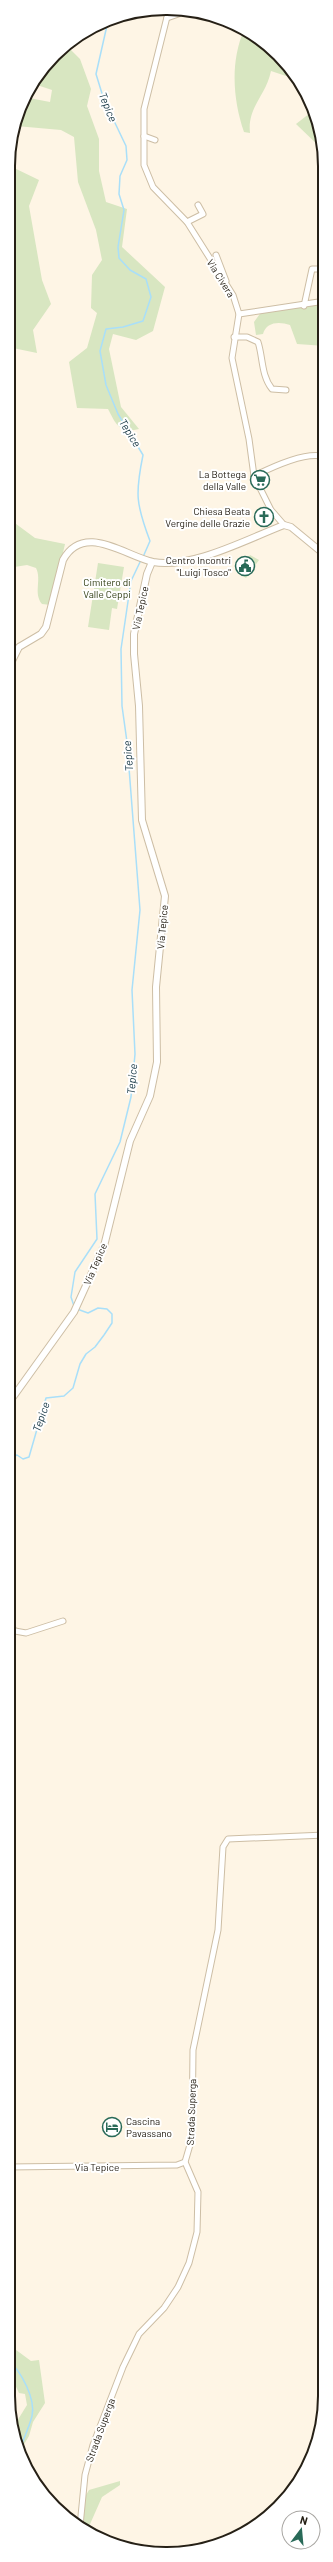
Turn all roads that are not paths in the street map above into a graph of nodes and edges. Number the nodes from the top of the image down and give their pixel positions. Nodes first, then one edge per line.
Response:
1 (168, 15) edge
2 (176, 15) edge
3 (167, 18) junction
4 (144, 136) junction
5 (155, 140) dead end
6 (198, 205) dead end
7 (187, 222) junction
8 (216, 255) dead end
9 (318, 269) edge
10 (229, 289) junction
11 (318, 303) edge
12 (304, 306) junction
13 (239, 314) junction
14 (234, 338) junction
15 (286, 390) dead end
16 (318, 457) edge
17 (254, 476) junction
18 (284, 525) junction
19 (318, 549) edge
20 (150, 561) junction
21 (15, 655) edge
22 (15, 1394) edge
23 (63, 1621) dead end
24 (15, 1631) edge
25 (318, 1834) edge
26 (185, 2162) junction
27 (15, 2167) edge
28 (81, 2520) edge

1 - 3 street, Via Civera
2 - 3 street
3 - 4 street, Via Civera
4 - 5 street
4 - 7 street, Via Civera
6 - 7 street
7 - 10 street, Via Civera
8 - 10 street
9 - 12 street
10 - 13 street, Via Civera
11 - 12 street
12 - 13 street
13 - 14 street
14 - 15 street
14 - 17 street
16 - 17 street
17 - 18 street
18 - 19 street
18 - 20 street
20 - 21 street
20 - 22 street, Via Tepice
23 - 24 street
25 - 26 street, Strada Superga
26 - 27 street, Via Tepice
26 - 28 street, Strada Superga

